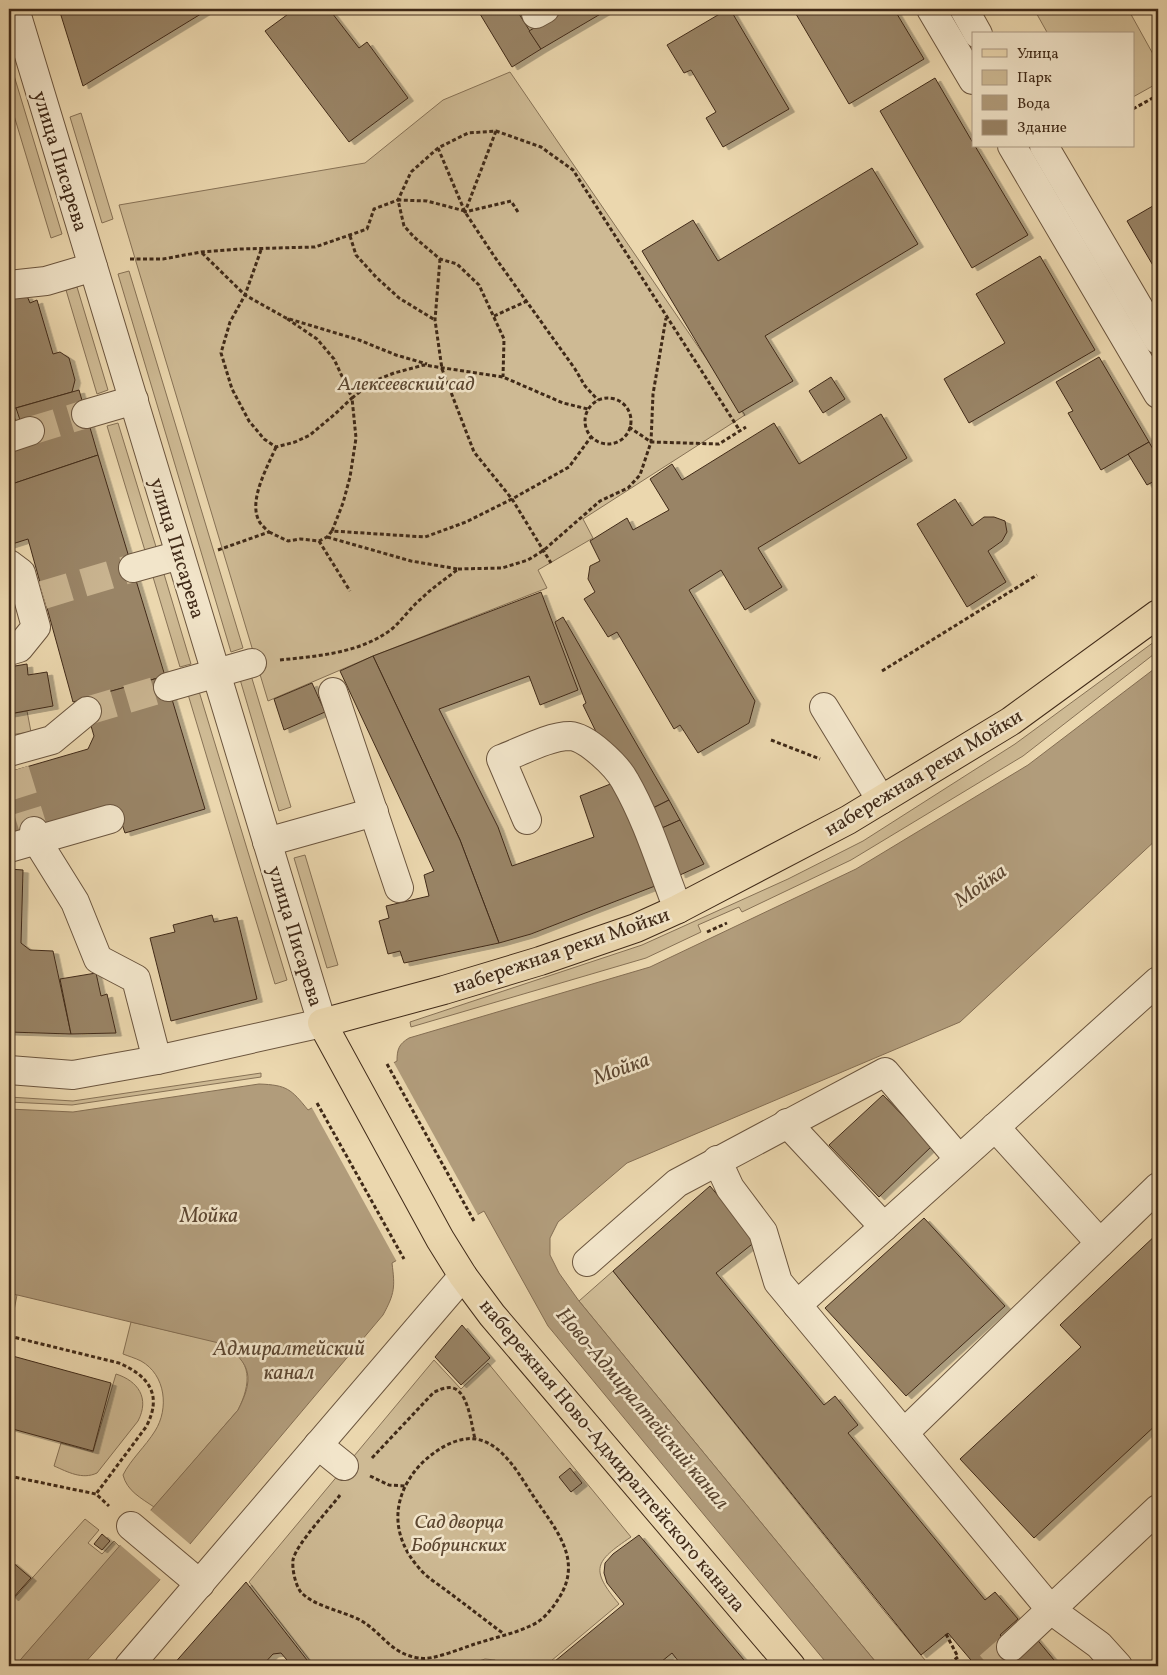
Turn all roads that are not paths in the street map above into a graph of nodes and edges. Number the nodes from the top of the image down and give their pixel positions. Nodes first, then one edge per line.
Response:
1 (931, 9) edge
2 (964, 9) edge
3 (15, 19) edge
4 (977, 32) edge
5 (965, 48) edge
6 (972, 76) edge
7 (1013, 148) edge
8 (1045, 148) edge
9 (1083, 212) junction
10 (1060, 226) junction
11 (94, 267) junction
12 (9, 285) edge
13 (1158, 340) edge
14 (1158, 394) edge
15 (134, 400) junction
16 (86, 414) tunnel mouth
17 (180, 555) junction
18 (9, 564) edge
19 (133, 568) tunnel mouth
20 (1158, 614) edge
21 (9, 651) edge
22 (264, 662) road end
23 (216, 673) junction
24 (168, 686) tunnel mouth
25 (333, 692) dead end
26 (824, 706) dead end
27 (87, 711) tunnel mouth
28 (11, 758) edge
29 (880, 800) junction
30 (374, 812) junction
31 (110, 819) dead end
32 (527, 820) dead end
33 (35, 836) junction
34 (267, 842) junction
35 (9, 848) edge
36 (399, 888) dead end
37 (678, 909) junction
38 (1158, 981) edge
39 (322, 1023) junction
40 (157, 1060) junction
41 (9, 1070) edge
42 (787, 1123) junction
43 (995, 1127) junction
44 (717, 1160) junction
45 (959, 1160) junction
46 (1158, 1187) edge
47 (884, 1227) junction
48 (440, 1239) joint
49 (1100, 1243) junction
50 (587, 1262) dead end
51 (463, 1276) junction
52 (797, 1305) junction
53 (904, 1433) junction
54 (318, 1445) junction
55 (356, 1474) road end
56 (1158, 1509) edge
57 (131, 1526) road end
58 (200, 1584) junction
59 (1051, 1610) junction
60 (1011, 1648) tunnel mouth
61 (129, 1666) edge
62 (791, 1666) edge
63 (1118, 1666) edge

1 - 5 street
2 - 4 street
3 - 11 street, улица Писарева
5 - 6 street
7 - 10 street
8 - 9 street
9 - 10 street
9 - 13 street
10 - 14 street
11 - 12 street
11 - 15 street, улица Писарева
15 - 16 street
15 - 17 street, улица Писарева
17 - 19 street
17 - 23 street, улица Писарева
18 - 21 street
20 - 29 main road, набережная реки Мойки
22 - 23 street
23 - 24 street
23 - 34 street, улица Писарева
25 - 30 street
26 - 29 street
27 - 28 street
29 - 37 main road, набережная реки Мойки
30 - 34 street
30 - 36 street
31 - 33 street
32 - 37 street
33 - 35 street
33 - 40 street
34 - 39 street, улица Писарева
37 - 39 main road, набережная реки Мойки
38 - 43 street
39 - 40 street, набережная реки Мойки
39 - 48 main road, улица Писарева
40 - 41 street, набережная реки Мойки
42 - 44 street
42 - 45 street
42 - 47 street
43 - 45 street
43 - 49 street
44 - 50 street
44 - 52 street
45 - 47 street
46 - 49 street
47 - 52 street
48 - 51 main road, набережная Ново-Адмиралтейского канала
49 - 53 street
51 - 54 street
51 - 62 main road, набережная Ново-Адмиралтейского канала
52 - 53 street
53 - 59 street
54 - 55 street
54 - 58 street
56 - 59 street
57 - 58 street
58 - 61 street
59 - 60 street
59 - 63 street

